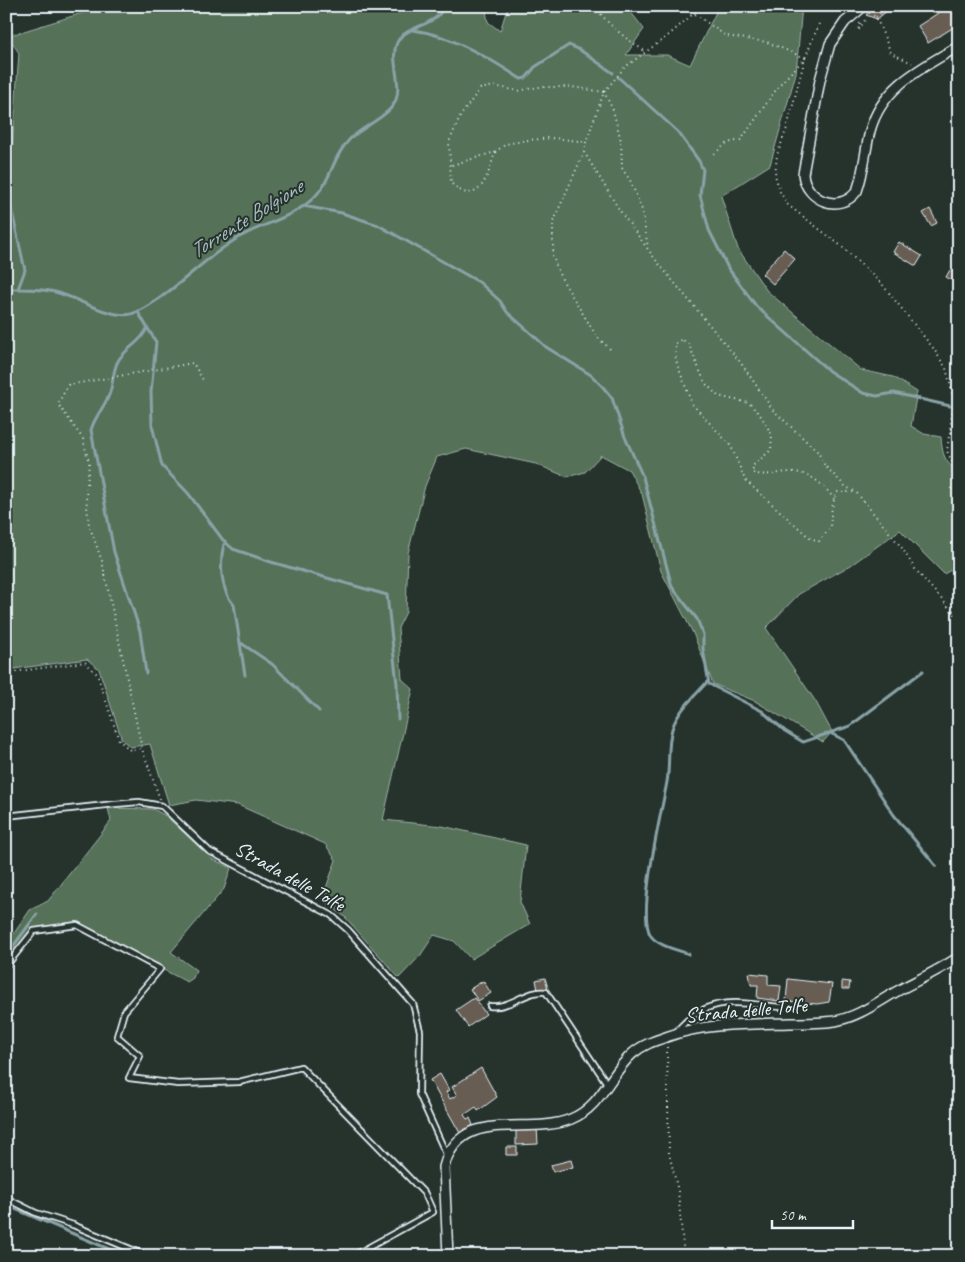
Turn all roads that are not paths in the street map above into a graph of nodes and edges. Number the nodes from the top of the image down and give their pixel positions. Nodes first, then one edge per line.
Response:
1 (864, 6) edge
2 (959, 46) edge
3 (6, 816) edge
4 (959, 957) edge
5 (6, 966) edge
6 (490, 1006) dead end
7 (781, 1007) dead end
8 (671, 1035) junction
9 (608, 1085) junction
10 (447, 1156) junction
11 (6, 1198) edge
12 (147, 1256) edge
13 (353, 1256) edge
14 (448, 1256) edge

1 - 2 street
3 - 10 lane, Strada delle Tolfe
4 - 8 street, Strada delle Tolfe
5 - 13 lane
6 - 9 lane
7 - 8 lane
8 - 9 street, Strada delle Tolfe
9 - 10 street, Strada delle Tolfe
10 - 14 street
11 - 12 lane

